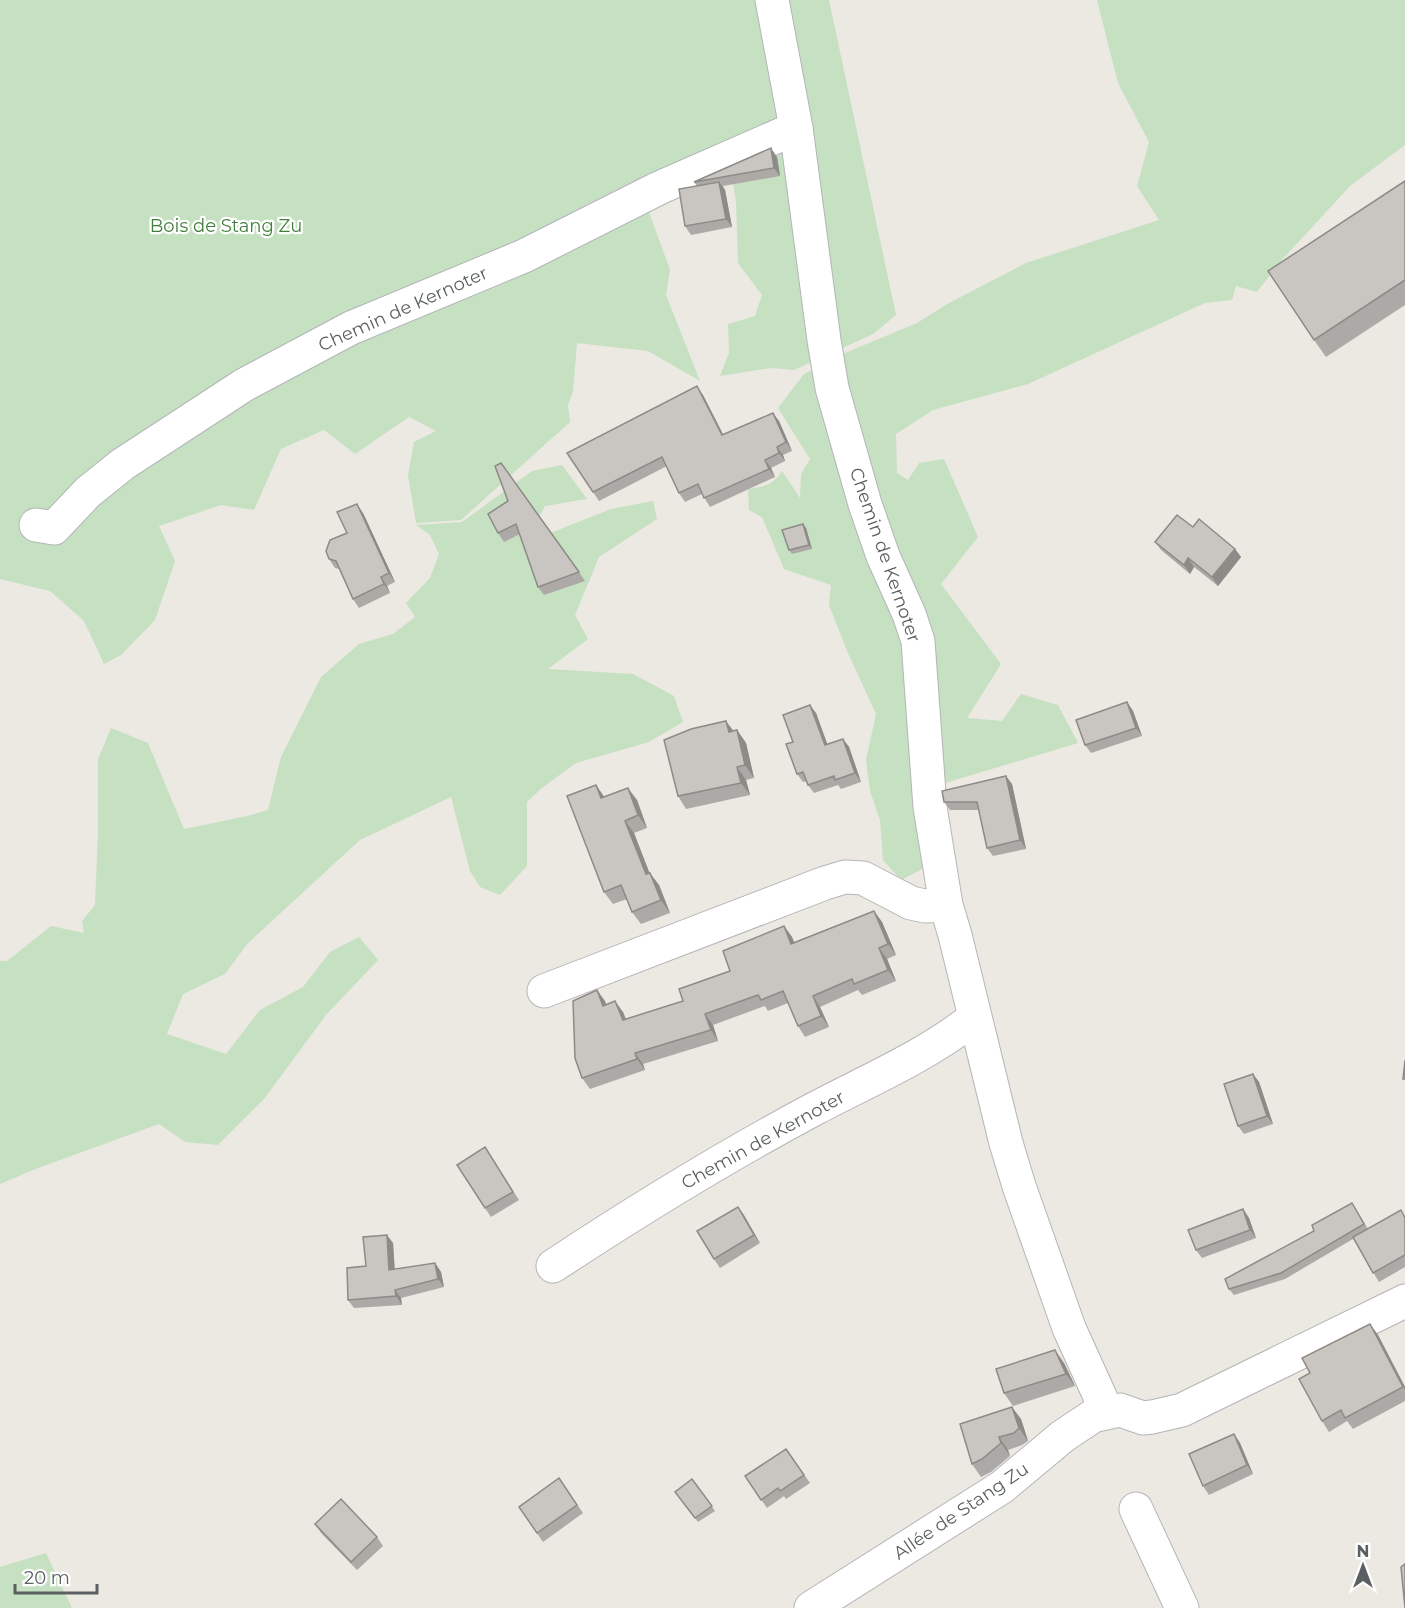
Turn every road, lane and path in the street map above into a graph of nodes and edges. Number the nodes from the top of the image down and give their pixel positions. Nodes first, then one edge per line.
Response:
1 (772, 0) edge
2 (796, 128) junction
3 (36, 525) dead end
4 (946, 905) junction
5 (544, 991) dead end
6 (974, 1018) junction
7 (553, 1266) dead end
8 (1405, 1301) edge
9 (1107, 1412) junction
10 (1136, 1509) dead end
11 (811, 1608) edge
12 (1182, 1608) edge

1 - 2 street, Chemin de Kernoter
2 - 3 street, Chemin de Kernoter
2 - 4 street, Chemin de Kernoter
4 - 5 street
4 - 6 street, Chemin de Kernoter
6 - 7 street, Chemin de Kernoter
6 - 9 street, Chemin de Kernoter
8 - 9 street
9 - 11 street, Allée de Stang Zu
10 - 12 street

